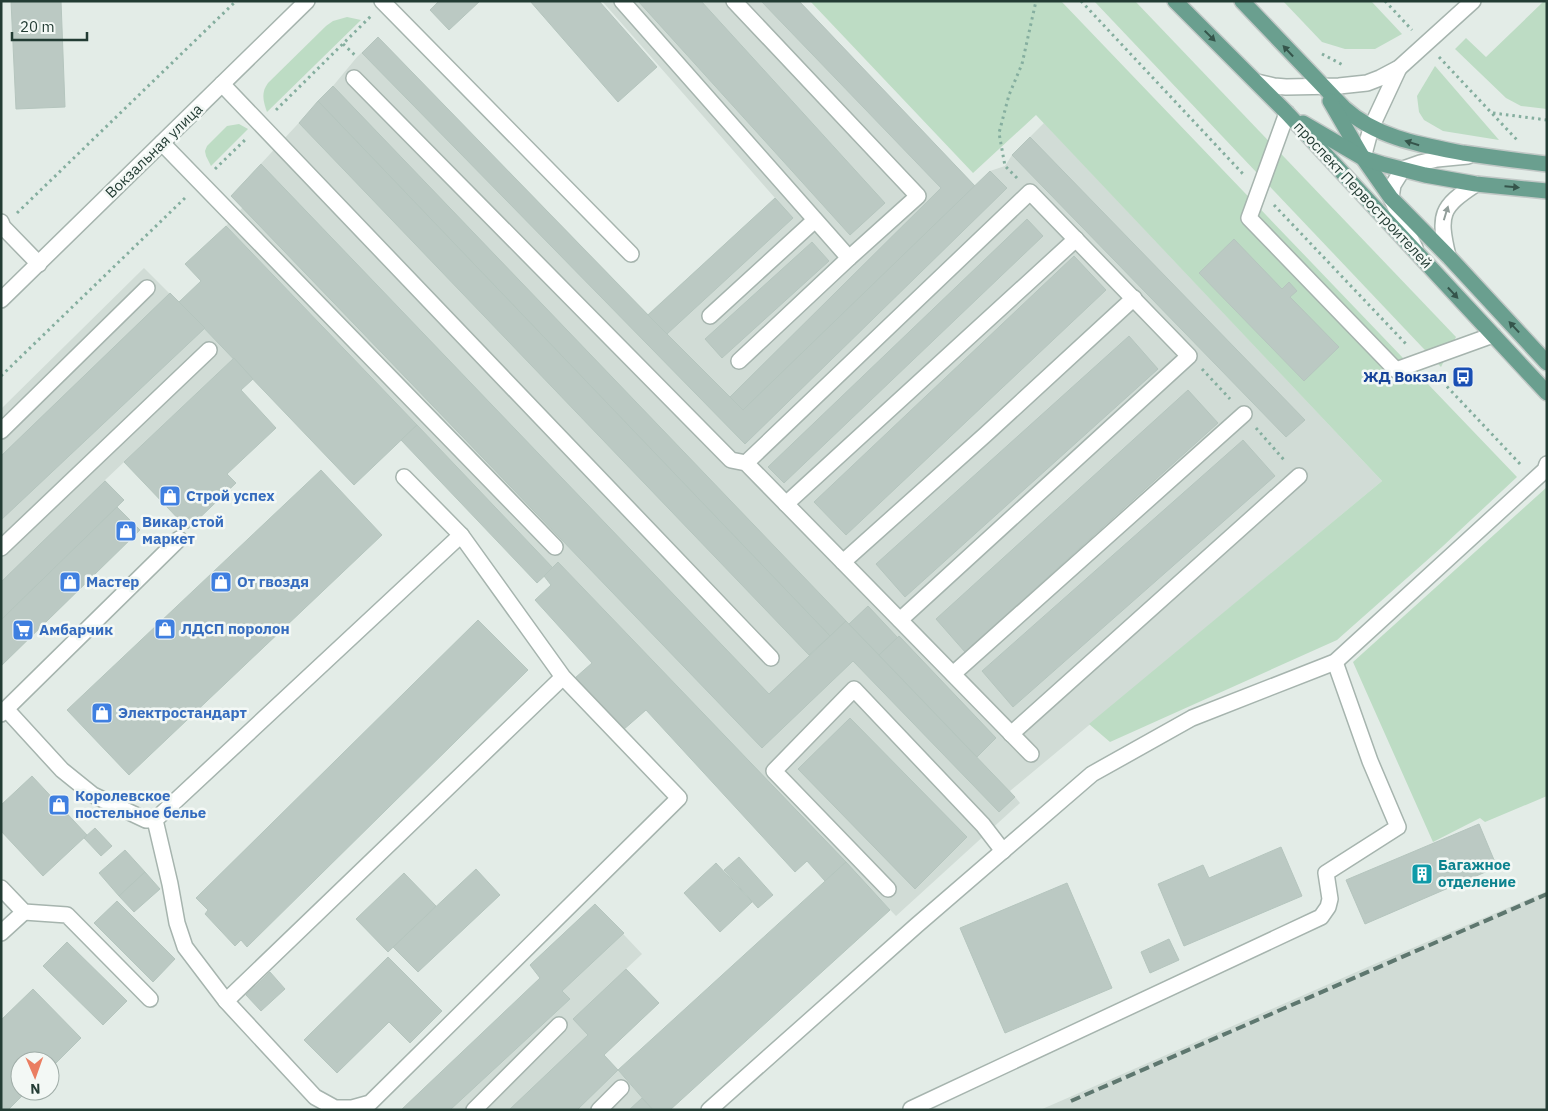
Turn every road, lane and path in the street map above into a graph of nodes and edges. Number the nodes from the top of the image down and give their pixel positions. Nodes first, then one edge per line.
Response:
1 (236, 1) edge
2 (382, 1) edge
3 (622, 1) edge
4 (734, 1) edge
5 (1036, 1) edge
6 (1081, 1) edge
7 (1175, 1) edge
8 (1242, 1) edge
9 (1385, 1) edge
10 (1394, 1) edge
11 (1474, 1) edge
12 (301, 3) edge
13 (1389, 6) junction
14 (1426, 44) junction
15 (1318, 52) dead end
16 (1352, 65) dead end
17 (1399, 68) junction
18 (354, 78) dead end
19 (1257, 82) junction
20 (222, 84) junction
21 (1322, 86) junction
22 (1287, 113) junction
23 (1494, 113) junction
24 (1547, 120) edge
25 (1371, 128) junction
26 (1518, 141) dead end
27 (162, 143) junction
28 (1479, 155) junction
29 (1363, 158) junction
30 (1547, 164) edge
31 (1403, 169) junction
32 (1476, 184) junction
33 (1259, 190) junction
34 (1547, 191) edge
35 (1030, 192) junction
36 (1391, 198) junction
37 (815, 220) junction
38 (2, 224) edge
39 (1076, 239) junction
40 (630, 254) dead end
41 (1448, 256) junction
42 (1420, 257) junction
43 (849, 258) junction
44 (39, 264) junction
45 (147, 288) dead end
46 (1134, 298) junction
47 (1, 300) edge
48 (710, 316) dead end
49 (1493, 335) junction
50 (209, 350) dead end
51 (1422, 360) junction
52 (739, 361) dead end
53 (1547, 363) edge
54 (1547, 393) edge
55 (1244, 414) dead end
56 (1, 431) edge
57 (746, 463) junction
58 (1547, 464) edge
59 (1299, 476) dead end
60 (404, 477) dead end
61 (1534, 480) junction
62 (786, 504) junction
63 (461, 535) junction
64 (179, 538) dead end
65 (556, 547) dead end
66 (1, 548) edge
67 (843, 562) junction
68 (900, 620) junction
69 (771, 658) dead end
70 (1335, 662) junction
71 (953, 674) junction
72 (563, 677) junction
73 (4, 712) edge
74 (1011, 734) junction
75 (1031, 754) dead end
76 (155, 820) junction
77 (1003, 851) junction
78 (1, 888) edge
79 (888, 889) dead end
80 (24, 912) junction
81 (1, 933) edge
82 (150, 998) dead end
83 (226, 1001) junction
84 (559, 1025) dead end
85 (621, 1088) dead end
86 (910, 1109) edge
87 (474, 1110) edge
88 (599, 1110) edge
89 (708, 1110) edge

1 - 38 path
2 - 40 street
3 - 37 street
4 - 43 street
5 - 35 path
6 - 33 path
7 -> 19 main road, проспект Первостроителей
21 -> 8 main road
9 - 13 path
10 - 13 path
11 - 14 street
12 - 20 street, Вокзальная улица
13 - 14 path
14 - 17 street
14 - 23 path
15 - 16 path
17 - 21 street
17 - 25 street
18 - 57 street
19 - 21 street
19 - 22 main road, проспект Первостроителей
20 - 27 street, Вокзальная улица
20 - 69 street
21 - 25 main road
21 - 29 main road
22 - 29 main road
22 - 33 street
22 - 42 main road, проспект Первостроителей
23 - 24 path
23 - 26 path
28 -> 25 main road
25 - 29 street
27 - 44 street, Вокзальная улица
27 - 65 street
28 - 30 main road
28 - 31 street
29 - 31 main road
29 - 36 main road
31 - 32 main road
31 - 36 street
32 -> 34 main road
41 -> 32 street
33 - 51 path
33 - 51 street
35 - 39 street
35 - 57 street
36 - 41 main road
36 - 42 street
37 - 43 street
37 - 48 street
38 - 44 street
39 - 46 street
39 - 62 street
53 -> 41 main road
42 -> 49 main road, проспект Первостроителей
43 - 52 street
44 - 47 street, Вокзальная улица
45 - 56 street
46 - 67 street
46 - 68 street
49 - 51 street
49 - 54 main road, проспект Первостроителей
50 - 66 street
51 - 61 path
55 - 71 street
57 - 62 street
58 - 61 street
59 - 74 street
60 - 63 street
61 - 70 street
62 - 67 street
63 - 72 street
63 - 76 street
64 - 73 street
67 - 68 street
68 - 71 street
70 - 77 street
70 - 86 street
71 - 74 street
72 - 83 street
72 - 83 street
73 - 76 street
74 - 75 street
76 - 83 street
77 - 79 street
77 - 89 street
78 - 80 street
80 - 81 street
80 - 82 street
84 - 87 street
85 - 88 street

